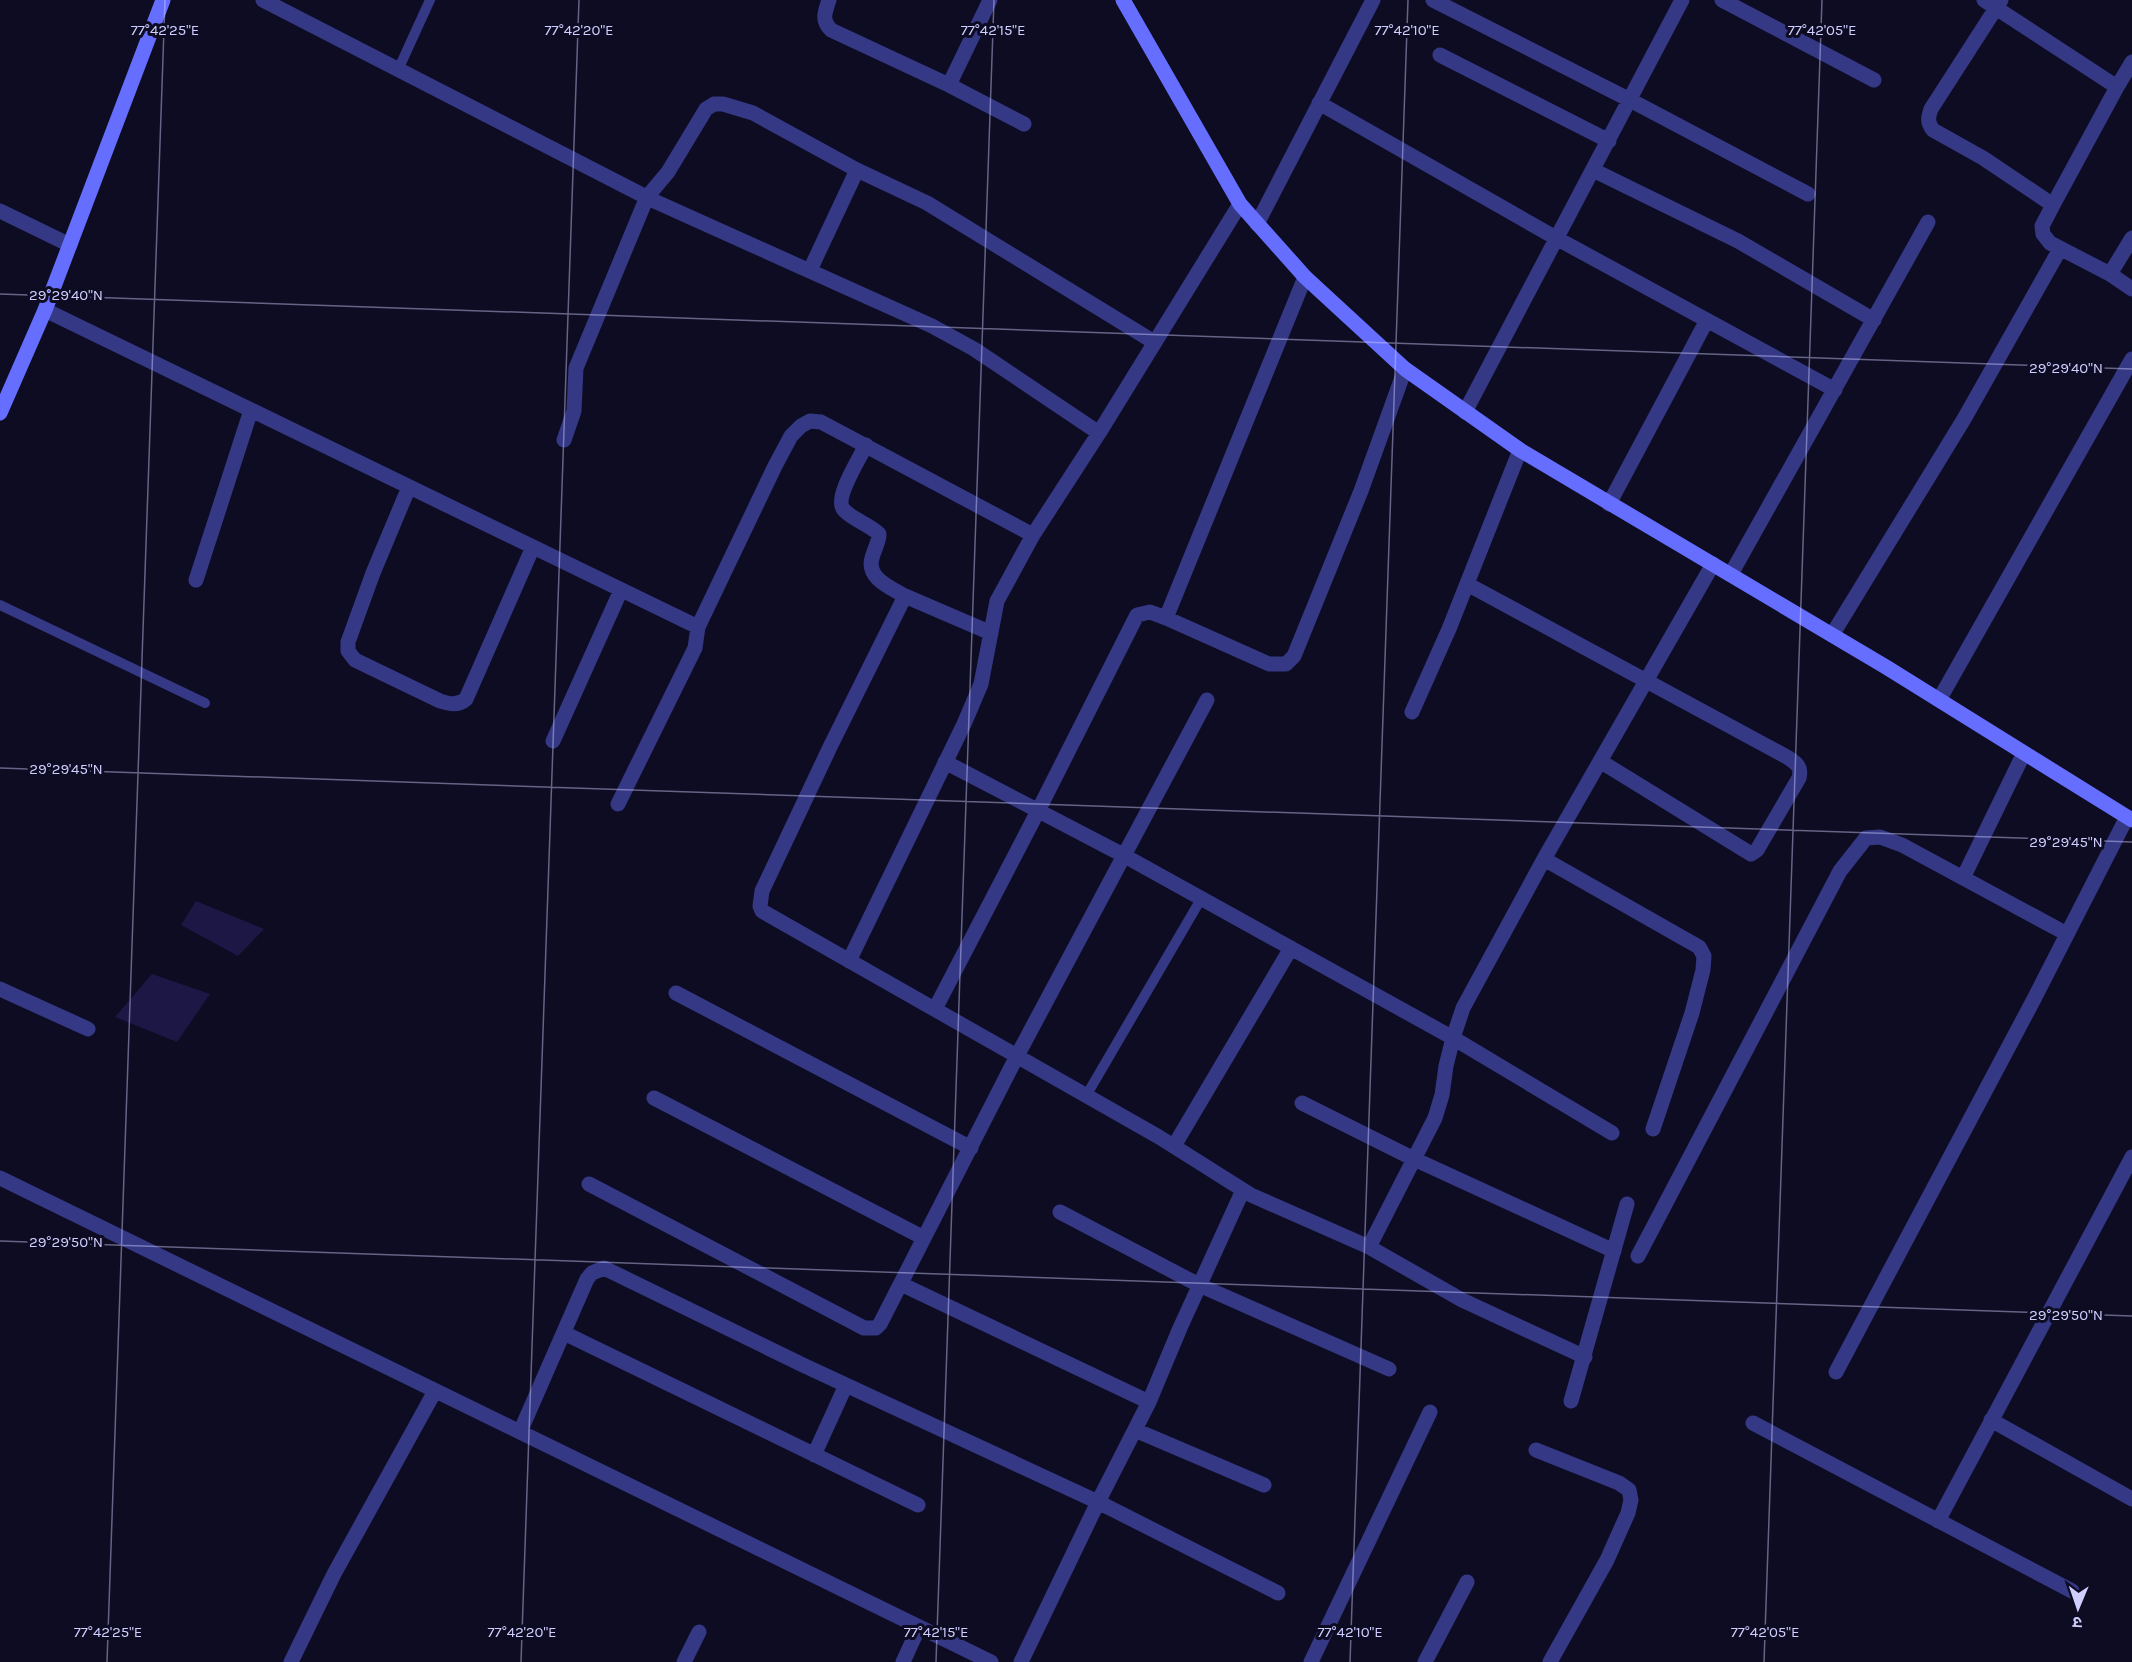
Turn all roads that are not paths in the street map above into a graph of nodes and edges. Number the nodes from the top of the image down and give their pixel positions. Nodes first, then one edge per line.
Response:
1 (163, 0) edge
2 (263, 0) edge
3 (430, 0) edge
4 (829, 0) edge
5 (990, 0) edge
6 (1123, 0) edge
7 (1372, 0) edge
8 (1433, 0) edge
9 (1682, 0) edge
10 (1722, 0) edge
11 (1993, 2) edge
12 (1440, 55) dead end
13 (2132, 62) edge
14 (398, 70) junction
15 (1874, 80) dead end
16 (950, 85) junction
17 (2117, 87) junction
18 (1630, 100) junction
19 (1319, 103) junction
20 (1024, 124) dead end
21 (1609, 141) junction
22 (857, 170) junction
23 (1593, 170) junction
24 (1808, 194) dead end
25 (647, 197) junction
26 (1240, 204) junction
27 (2053, 205) junction
28 (0, 211) edge
29 (1928, 222) dead end
30 (1257, 224) junction
31 (1556, 238) junction
32 (2132, 238) edge
33 (70, 245) junction
34 (2060, 249) junction
35 (810, 270) junction
36 (2110, 274) junction
37 (1305, 277) junction
38 (2132, 289) edge
39 (45, 310) junction
40 (1707, 320) junction
41 (1874, 320) junction
42 (1154, 342) junction
43 (2132, 359) edge
44 (1405, 369) junction
45 (5, 390) edge
46 (1835, 390) junction
47 (251, 410) junction
48 (1465, 412) junction
49 (0, 413) edge
50 (1099, 433) junction
51 (564, 440) dead end
52 (866, 445) junction
53 (1520, 450) junction
54 (409, 487) junction
55 (1609, 504) junction
56 (1033, 535) junction
57 (533, 547) junction
58 (1713, 564) junction
59 (1731, 574) junction
60 (196, 580) dead end
61 (1467, 584) junction
62 (621, 590) junction
63 (905, 596) junction
64 (0, 605) edge
65 (1166, 618) junction
66 (698, 627) junction
67 (991, 633) junction
68 (1832, 634) junction
69 (1646, 681) junction
70 (1207, 700) dead end
71 (1939, 700) junction
72 (205, 703) dead end
73 (1412, 712) dead end
74 (553, 741) dead end
75 (2024, 753) junction
76 (1600, 761) junction
77 (945, 762) junction
78 (618, 804) dead end
79 (1038, 811) junction
80 (2129, 819) edge
81 (1123, 855) junction
82 (1544, 859) junction
83 (1963, 878) junction
84 (1201, 899) junction
85 (2067, 934) junction
86 (1291, 948) junction
87 (849, 961) junction
88 (0, 989) edge
89 (676, 993) dead end
90 (935, 1009) junction
91 (88, 1029) dead end
92 (1453, 1038) junction
93 (1017, 1056) junction
94 (1086, 1096) junction
95 (654, 1098) dead end
96 (1302, 1103) dead end
97 (1653, 1129) dead end
98 (1612, 1133) dead end
99 (1174, 1146) junction
100 (970, 1148) junction
101 (2132, 1157) edge
102 (1414, 1159) junction
103 (0, 1178) edge
104 (589, 1184) dead end
105 (1243, 1190) junction
106 (1627, 1204) dead end
107 (1059, 1212) dead end
108 (924, 1238) junction
109 (1369, 1247) junction
110 (1614, 1251) junction
111 (1638, 1256) dead end
112 (901, 1284) junction
113 (1199, 1285) junction
114 (564, 1333) junction
115 (1585, 1358) junction
116 (1389, 1369) dead end
117 (1836, 1372) dead end
118 (846, 1385) junction
119 (435, 1391) junction
120 (1571, 1401) dead end
121 (1149, 1402) junction
122 (1430, 1412) dead end
123 (1991, 1420) junction
124 (1753, 1423) dead end
125 (1135, 1430) junction
126 (520, 1432) junction
127 (1536, 1450) dead end
128 (814, 1455) junction
129 (1263, 1485) dead end
130 (2132, 1499) edge
131 (1098, 1502) junction
132 (918, 1505) dead end
133 (1938, 1521) junction
134 (1467, 1582) dead end
135 (2072, 1591) dead end
136 (1278, 1593) dead end
137 (919, 1627) junction
138 (699, 1632) dead end
139 (291, 1662) edge
140 (684, 1662) edge
141 (903, 1662) edge
142 (991, 1662) edge
143 (1021, 1662) edge
144 (1311, 1662) edge
145 (1425, 1662) edge
146 (1550, 1662) edge

1 - 33 street
2 - 14 street
3 - 14 lane
4 - 16 street
5 - 16 street
6 - 26 street
7 - 19 street
8 - 18 street
9 - 18 street
10 - 15 street
11 - 17 street
11 - 27 street
12 - 21 street
13 - 17 street
14 - 25 street
16 - 20 street
17 - 27 street
18 - 21 street
18 - 24 street
19 - 30 street
19 - 31 street
21 - 23 street
22 - 25 street
22 - 35 street
22 - 42 street
23 - 31 street
23 - 41 street
25 - 35 street
25 - 51 street
26 - 30 street
26 - 42 street
27 - 34 street
28 - 33 street
29 - 41 street
30 - 37 street
31 - 40 street
31 - 48 street
32 - 36 street
33 - 39 street
34 - 36 street
34 - 68 street
35 - 50 street
36 - 38 street
37 - 44 street
37 - 65 street
39 - 45 street
39 - 47 street
40 - 46 street
40 - 55 street
41 - 46 street
42 - 50 street
43 - 71 street
44 - 48 street
44 - 65 street
45 - 49 street
46 - 59 street
47 - 54 street
47 - 60 street
48 - 53 street
50 - 56 street
52 - 56 street
52 - 63 street
52 - 66 street
53 - 55 street
53 - 61 street
54 - 57 street
54 - 57 street
55 - 58 street
56 - 67 street
57 - 62 street
58 - 59 street
58 - 69 street
59 - 68 street
61 - 69 street
61 - 73 street
62 - 66 street
62 - 74 street
63 - 67 street
63 - 87 street
64 - 72 lane
65 - 79 street
66 - 78 street
67 - 77 street
68 - 71 street
69 - 76 street
69 - 76 street
70 - 81 street
71 - 75 street
75 - 80 street
75 - 83 street
76 - 82 street
77 - 79 street
77 - 87 street
79 - 81 street
79 - 90 street
80 - 85 street
81 - 84 street
81 - 93 street
82 - 92 street
82 - 97 street
83 - 85 street
83 - 111 street
84 - 86 street
84 - 94 lane
85 - 117 street
86 - 92 street
86 - 99 street
87 - 90 street
88 - 91 street
89 - 100 street
90 - 93 street
92 - 98 street
92 - 102 street
93 - 94 street
93 - 100 street
94 - 99 street
95 - 108 street
96 - 102 street
99 - 105 street
100 - 108 street
101 - 123 street
102 - 109 street
102 - 110 street
103 - 119 street
104 - 112 street
105 - 109 street
105 - 113 street
106 - 110 street
107 - 113 street
108 - 112 street
109 - 115 street
110 - 115 street
112 - 121 street
113 - 116 street
113 - 121 street
114 - 118 street
114 - 126 street
114 - 128 street
115 - 120 street
118 - 128 street
118 - 131 street
119 - 126 street
119 - 139 street
121 - 125 street
122 - 144 street
123 - 130 street
123 - 133 street
124 - 133 street
125 - 129 street
125 - 131 street
126 - 137 street
127 - 146 street
128 - 132 street
131 - 136 street
131 - 143 street
133 - 135 street
134 - 145 street
137 - 141 street
137 - 142 street
138 - 140 street

